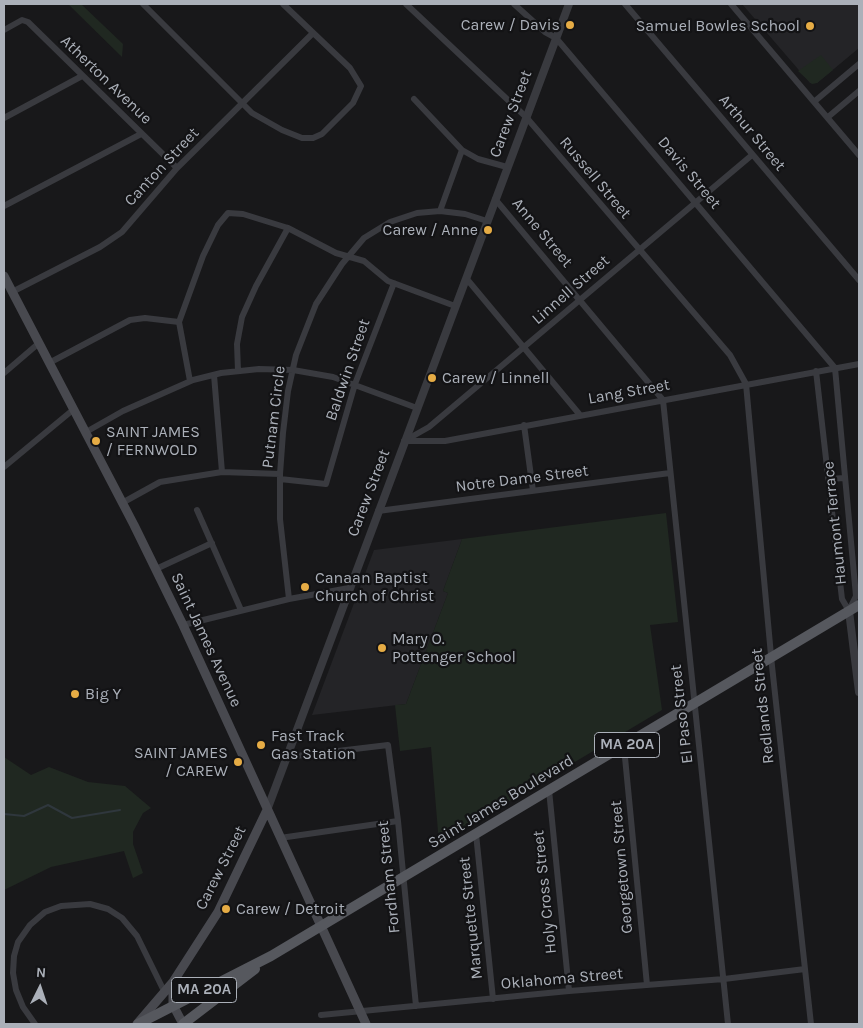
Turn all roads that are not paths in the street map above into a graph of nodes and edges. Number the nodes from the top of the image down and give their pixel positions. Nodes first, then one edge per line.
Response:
1 (143, 4) edge
2 (283, 4) edge
3 (406, 4) edge
4 (514, 4) edge
5 (569, 4) edge
6 (625, 4) edge
7 (731, 4) edge
8 (4, 30) edge
9 (312, 33) junction
10 (556, 38) junction
11 (859, 64) edge
12 (82, 76) junction
13 (859, 92) edge
14 (414, 98) dead end
15 (815, 101) junction
16 (242, 103) junction
17 (526, 117) junction
18 (828, 117) junction
19 (4, 118) edge
20 (141, 134) junction
21 (462, 150) junction
22 (752, 155) junction
23 (859, 155) edge
24 (507, 167) junction
25 (177, 168) junction
26 (495, 199) junction
27 (695, 202) junction
28 (4, 206) edge
29 (440, 211) junction
30 (487, 221) junction
31 (288, 228) junction
32 (638, 250) junction
33 (348, 256) junction
34 (4, 276) edge
35 (466, 278) junction
36 (859, 280) edge
37 (394, 283) junction
38 (12, 292) junction
39 (581, 301) junction
40 (455, 306) junction
41 (180, 322) junction
42 (39, 343) junction
43 (524, 348) junction
44 (50, 363) junction
45 (859, 364) edge
46 (835, 368) junction
47 (292, 370) junction
48 (238, 371) junction
49 (816, 372) junction
50 (4, 373) edge
51 (214, 375) junction
52 (190, 381) junction
53 (354, 384) junction
54 (746, 384) junction
55 (663, 400) junction
56 (417, 408) junction
57 (74, 409) junction
58 (580, 415) junction
59 (524, 425) junction
60 (86, 432) junction
61 (404, 441) junction
62 (4, 466) edge
63 (222, 472) junction
64 (670, 473) junction
65 (280, 477) junction
66 (844, 478) junction
67 (829, 480) junction
68 (533, 491) junction
69 (122, 502) junction
70 (197, 510) dead end
71 (378, 511) junction
72 (212, 543) junction
73 (156, 569) junction
74 (349, 588) junction
75 (288, 599) junction
76 (859, 605) edge
77 (242, 610) junction
78 (849, 611) junction
79 (183, 624) junction
80 (771, 656) junction
81 (859, 692) edge
82 (694, 702) junction
83 (624, 747) junction
84 (288, 757) junction
85 (549, 790) junction
86 (267, 810) junction
87 (398, 820) junction
88 (476, 834) junction
89 (280, 838) junction
90 (402, 878) junction
91 (322, 926) junction
92 (271, 956) junction
93 (805, 969) junction
94 (724, 980) junction
95 (172, 982) junction
96 (647, 985) junction
97 (164, 991) junction
98 (569, 991) junction
99 (493, 999) junction
100 (173, 1005) junction
101 (416, 1006) junction
102 (360, 1012) junction
103 (320, 1016) dead end
104 (35, 1024) edge
105 (137, 1024) edge
106 (183, 1024) edge
107 (366, 1024) edge
108 (728, 1024) edge
109 (811, 1024) edge

1 - 16 street
2 - 9 street
3 - 17 street, Russell Street
4 - 10 street, Davis Street
5 - 10 street, Carew Street
6 - 22 street, Arthur Street
7 - 15 street
8 - 12 street, Atherton Avenue
9 - 16 street, Canton Street
9 - 16 street
10 - 17 street, Carew Street
10 - 27 street, Davis Street
11 - 15 street
12 - 19 street
12 - 20 street, Atherton Avenue
13 - 18 street
14 - 21 street
15 - 18 street
16 - 25 street, Canton Street
17 - 24 street, Carew Street
17 - 32 street, Russell Street
18 - 23 street
20 - 25 street, Atherton Avenue
20 - 28 street
21 - 24 street
21 - 29 street
22 - 27 street, Linnell Street
22 - 36 street, Arthur Street
24 - 26 street, Carew Street
25 - 38 street, Canton Street
26 - 30 street, Carew Street
26 - 39 street, Anne Street
27 - 32 street, Linnell Street
27 - 46 street, Davis Street
29 - 30 street, Putnam Circle
29 - 33 street, Putnam Circle
30 - 35 street, Carew Street
31 - 33 street
31 - 41 street
31 - 48 street
32 - 39 street, Linnell Street
32 - 54 street, Russell Street
33 - 37 street
33 - 47 street, Putnam Circle
34 - 38 main road, Saint James Avenue
35 - 40 street, Carew Street
35 - 43 street
37 - 40 street
37 - 53 street, Baldwin Street
38 - 42 main road, Saint James Avenue
39 - 43 street, Linnell Street
39 - 55 street, Anne Street
40 - 56 street, Carew Street
41 - 44 street
41 - 52 street
42 - 44 main road, Saint James Avenue
42 - 50 street
43 - 58 street
43 - 61 street, Linnell Street
44 - 57 main road, Saint James Avenue
45 - 46 street, Lang Street
46 - 49 street, Lang Street
46 - 66 street, Haumont Terrace
47 - 48 street
47 - 53 street
47 - 65 street, Putnam Circle
48 - 51 street
49 - 54 street, Lang Street
49 - 67 street, Haumont Terrace
51 - 52 street
51 - 63 street
52 - 60 street
53 - 56 street
53 - 65 street, Baldwin Street
54 - 55 street, Lang Street
54 - 80 street, Redlands Street
55 - 58 street, Lang Street
55 - 64 street, El Paso Street
56 - 61 street, Carew Street
57 - 60 main road, Saint James Avenue
57 - 62 street
58 - 59 street, Lang Street
59 - 61 street, Lang Street
59 - 68 street
60 - 69 main road, Saint James Avenue
61 - 71 street, Carew Street
63 - 65 street
63 - 69 street
64 - 68 street, Notre Dame Street
64 - 82 street, El Paso Street
65 - 75 street, Putnam Circle
66 - 67 street
66 - 78 street, Haumont Terrace
67 - 78 street, Haumont Terrace
68 - 71 street, Notre Dame Street
69 - 73 main road, Saint James Avenue
70 - 72 street
71 - 74 street, Carew Street
72 - 73 street
72 - 77 street
73 - 79 main road, Saint James Avenue
74 - 75 street
74 - 84 street, Carew Street
75 - 77 street
76 - 78 main road, MA 20A
77 - 79 street
78 - 80 main road, Saint James Boulevard / MA 20A
78 - 81 street
79 - 86 main road, Saint James Avenue
80 - 82 main road, Saint James Boulevard / MA 20A
80 - 93 street, Redlands Street
82 - 83 main road, Saint James Boulevard / MA 20A
82 - 94 street, El Paso Street
83 - 85 main road, Saint James Boulevard / MA 20A
83 - 96 street, Georgetown Street
84 - 86 street, Carew Street
84 - 87 street, Fordham Street
85 - 88 main road, Saint James Boulevard / MA 20A
85 - 98 street, Holy Cross Street
86 - 89 main road, Saint James Avenue
86 - 95 main road, Carew Street
87 - 89 street
87 - 90 street, Fordham Street
88 - 90 main road, Saint James Boulevard / MA 20A
88 - 99 street, Marquette Street
89 - 91 main road, Saint James Avenue
90 - 91 main road, Saint James Boulevard / MA 20A
90 - 101 street, Fordham Street
91 - 92 main road, Saint James Boulevard / MA 20A
91 - 102 main road, Saint James Avenue
92 - 100 main road, Saint James Boulevard / MA 20A
92 - 106 main road, Saint James Boulevard / MA 20A
93 - 94 street, Oklahoma Street
93 - 109 street, Redlands Street
94 - 96 street, Oklahoma Street
94 - 108 street, El Paso Street
95 - 97 main road, Carew Street
95 - 100 main road
96 - 98 street, Oklahoma Street
97 - 104 street
97 - 105 main road, Carew Street
98 - 99 street, Oklahoma Street
99 - 101 street, Oklahoma Street
100 - 105 main road, Saint James Boulevard / MA 20A
100 - 106 main road
101 - 102 street, Oklahoma Street
102 - 103 street, Oklahoma Street
102 - 107 main road, Saint James Avenue

